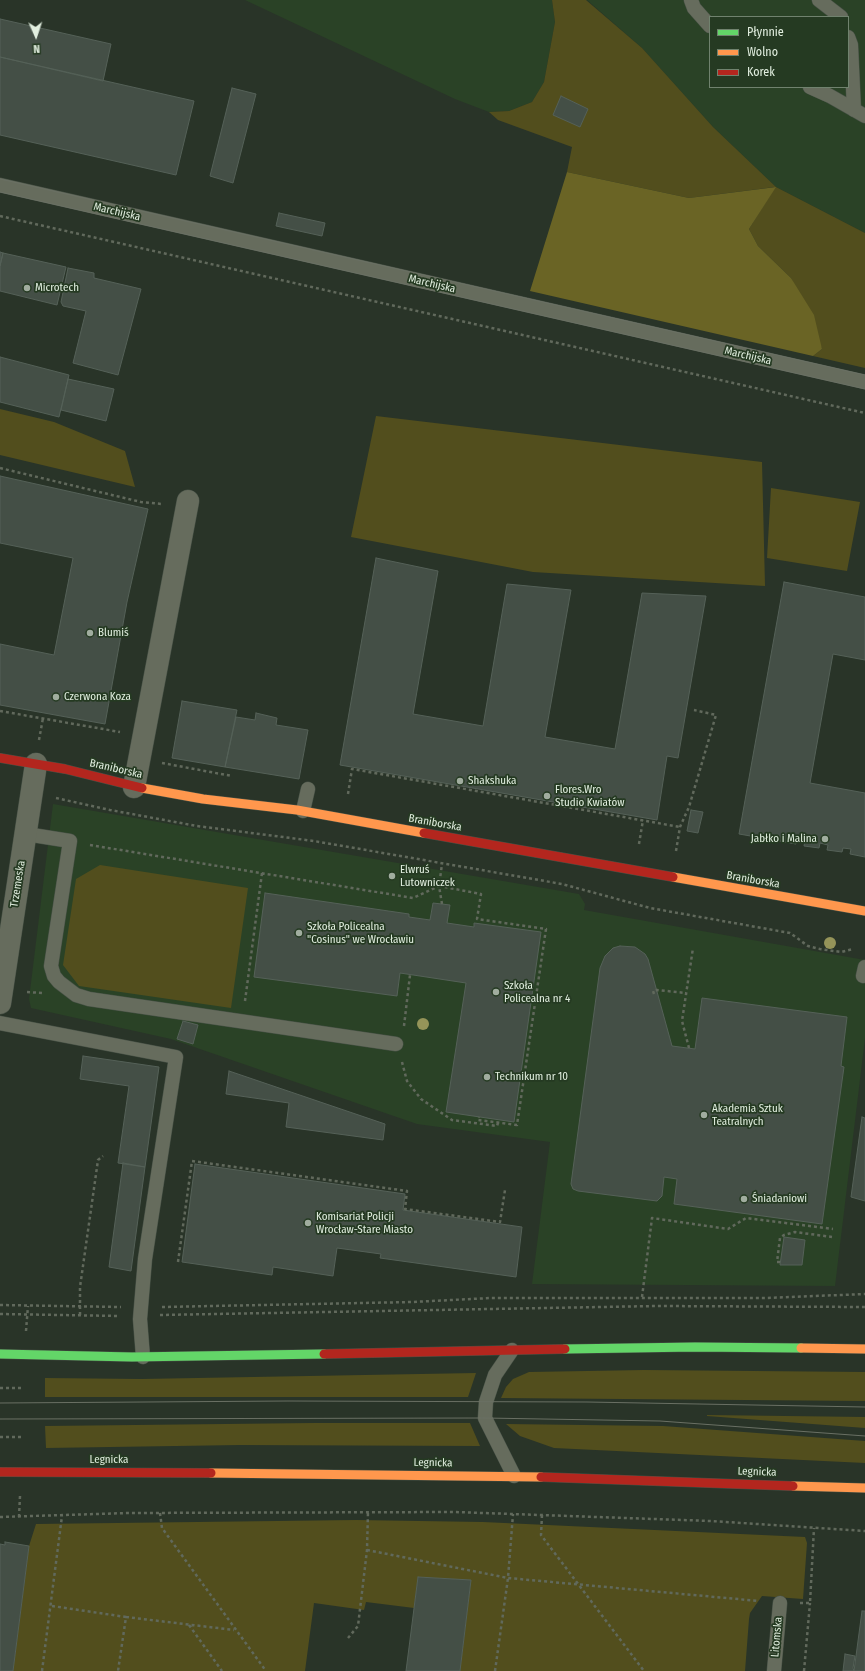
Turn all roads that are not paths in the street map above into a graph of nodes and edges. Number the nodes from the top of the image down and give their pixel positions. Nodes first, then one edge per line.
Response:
1 (691, 0) edge
2 (819, 0) edge
3 (840, 16) edge
4 (709, 25) edge
5 (849, 40) edge
6 (812, 88) edge
7 (859, 113) edge
8 (0, 185) edge
9 (865, 382) edge
10 (188, 501) dead end
11 (0, 758) edge
12 (36, 764) junction
13 (134, 787) junction
14 (308, 789) dead end
15 (303, 811) junction
16 (26, 834) junction
17 (865, 911) edge
18 (0, 1003) edge
19 (0, 1023) edge
20 (396, 1044) road end
21 (865, 1349) edge
22 (512, 1350) junction
23 (0, 1354) edge
24 (143, 1357) junction
25 (0, 1472) edge
26 (514, 1476) junction
27 (865, 1488) edge
28 (780, 1603) road end
29 (774, 1671) edge

1 - 4 lane
2 - 3 lane
5 - 7 lane
6 - 7 lane
8 - 9 lane, Marchijska
10 - 13 street
11 - 12 main road, Braniborska
12 - 13 main road, Braniborska
12 - 16 street, Trzemeska
13 - 15 main road, Braniborska
14 - 15 lane
15 - 17 main road, Braniborska
16 - 18 street, Trzemeska
16 - 20 lane
19 - 24 lane
21 - 22 main road
22 - 24 main road
22 - 26 lane
23 - 24 main road
25 - 26 main road, Legnicka
26 - 27 main road, Legnicka
28 - 29 lane, Litomska

